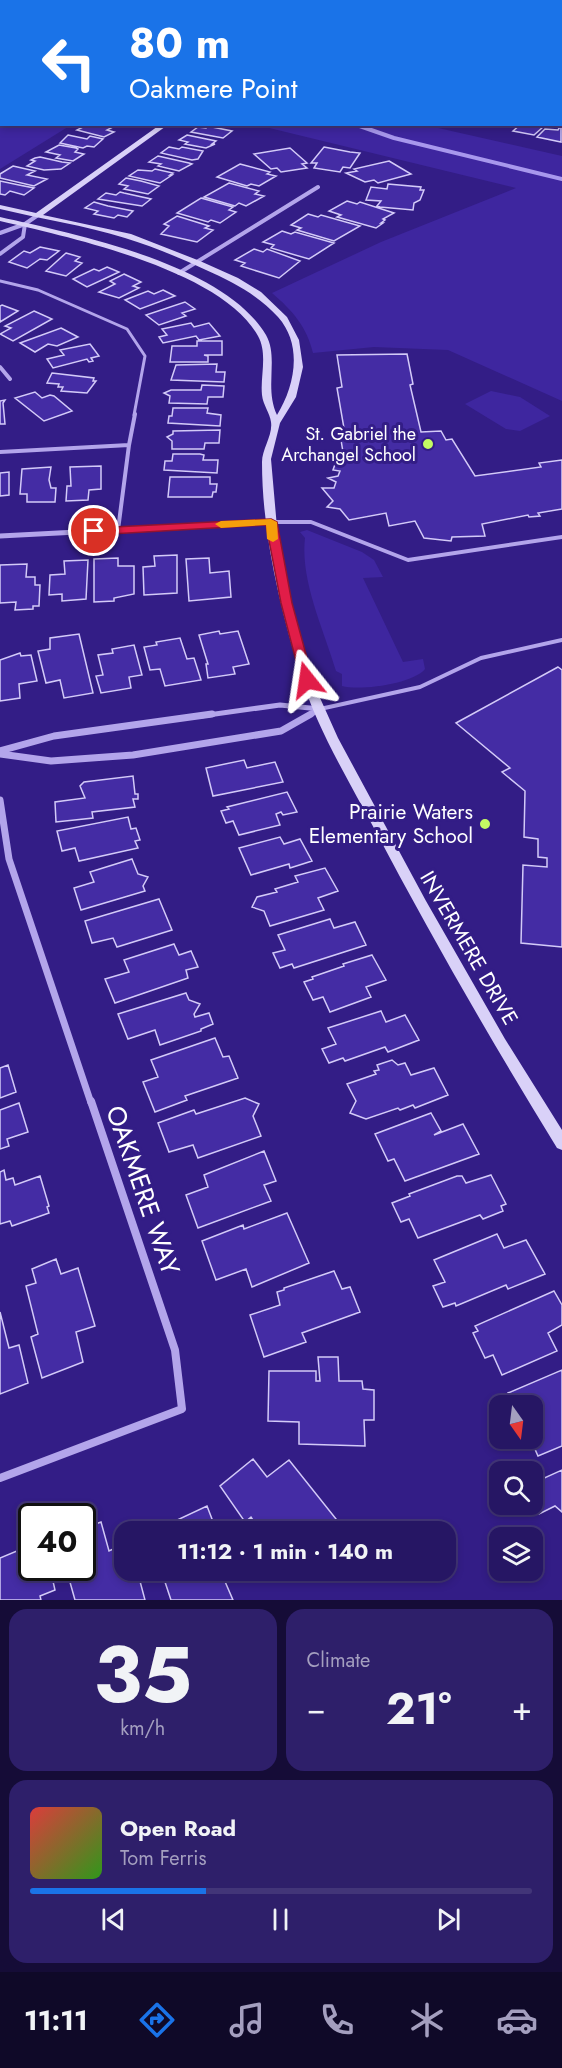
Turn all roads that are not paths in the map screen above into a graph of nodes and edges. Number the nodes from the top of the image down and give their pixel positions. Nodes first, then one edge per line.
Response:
1 (163, 126) edge
2 (318, 187) dead end
3 (0, 207) edge
4 (38, 215) junction
5 (0, 219) edge
6 (25, 224) junction
7 (0, 233) edge
8 (0, 254) edge
9 (197, 263) junction
10 (179, 273) junction
11 (0, 280) edge
12 (0, 367) edge
13 (10, 379) dead end
14 (276, 423) junction
15 (129, 445) junction
16 (0, 452) edge
17 (271, 522) junction
18 (118, 530) junction
19 (0, 537) edge
20 (562, 537) edge
21 (562, 640) edge
22 (320, 709) junction
23 (0, 753) edge
24 (0, 800) edge
25 (562, 1143) edge
26 (0, 1478) edge

1 - 4 street
2 - 9 street
3 - 4 street, INVERMERE DRIVE
4 - 6 street
4 - 9 street, INVERMERE DRIVE
5 - 6 street
6 - 7 street
6 - 8 street
6 - 10 street
9 - 10 street
9 - 14 street, INVERMERE DRIVE
10 - 14 street
11 - 15 lane
12 - 13 street
14 - 17 street, INVERMERE DRIVE
15 - 16 lane
15 - 18 lane
17 - 18 street
17 - 20 lane
17 - 22 street, INVERMERE DRIVE
18 - 19 street
21 - 22 lane
22 - 23 street
22 - 23 street
22 - 25 street, INVERMERE DRIVE
24 - 26 street, OAKMERE WAY

